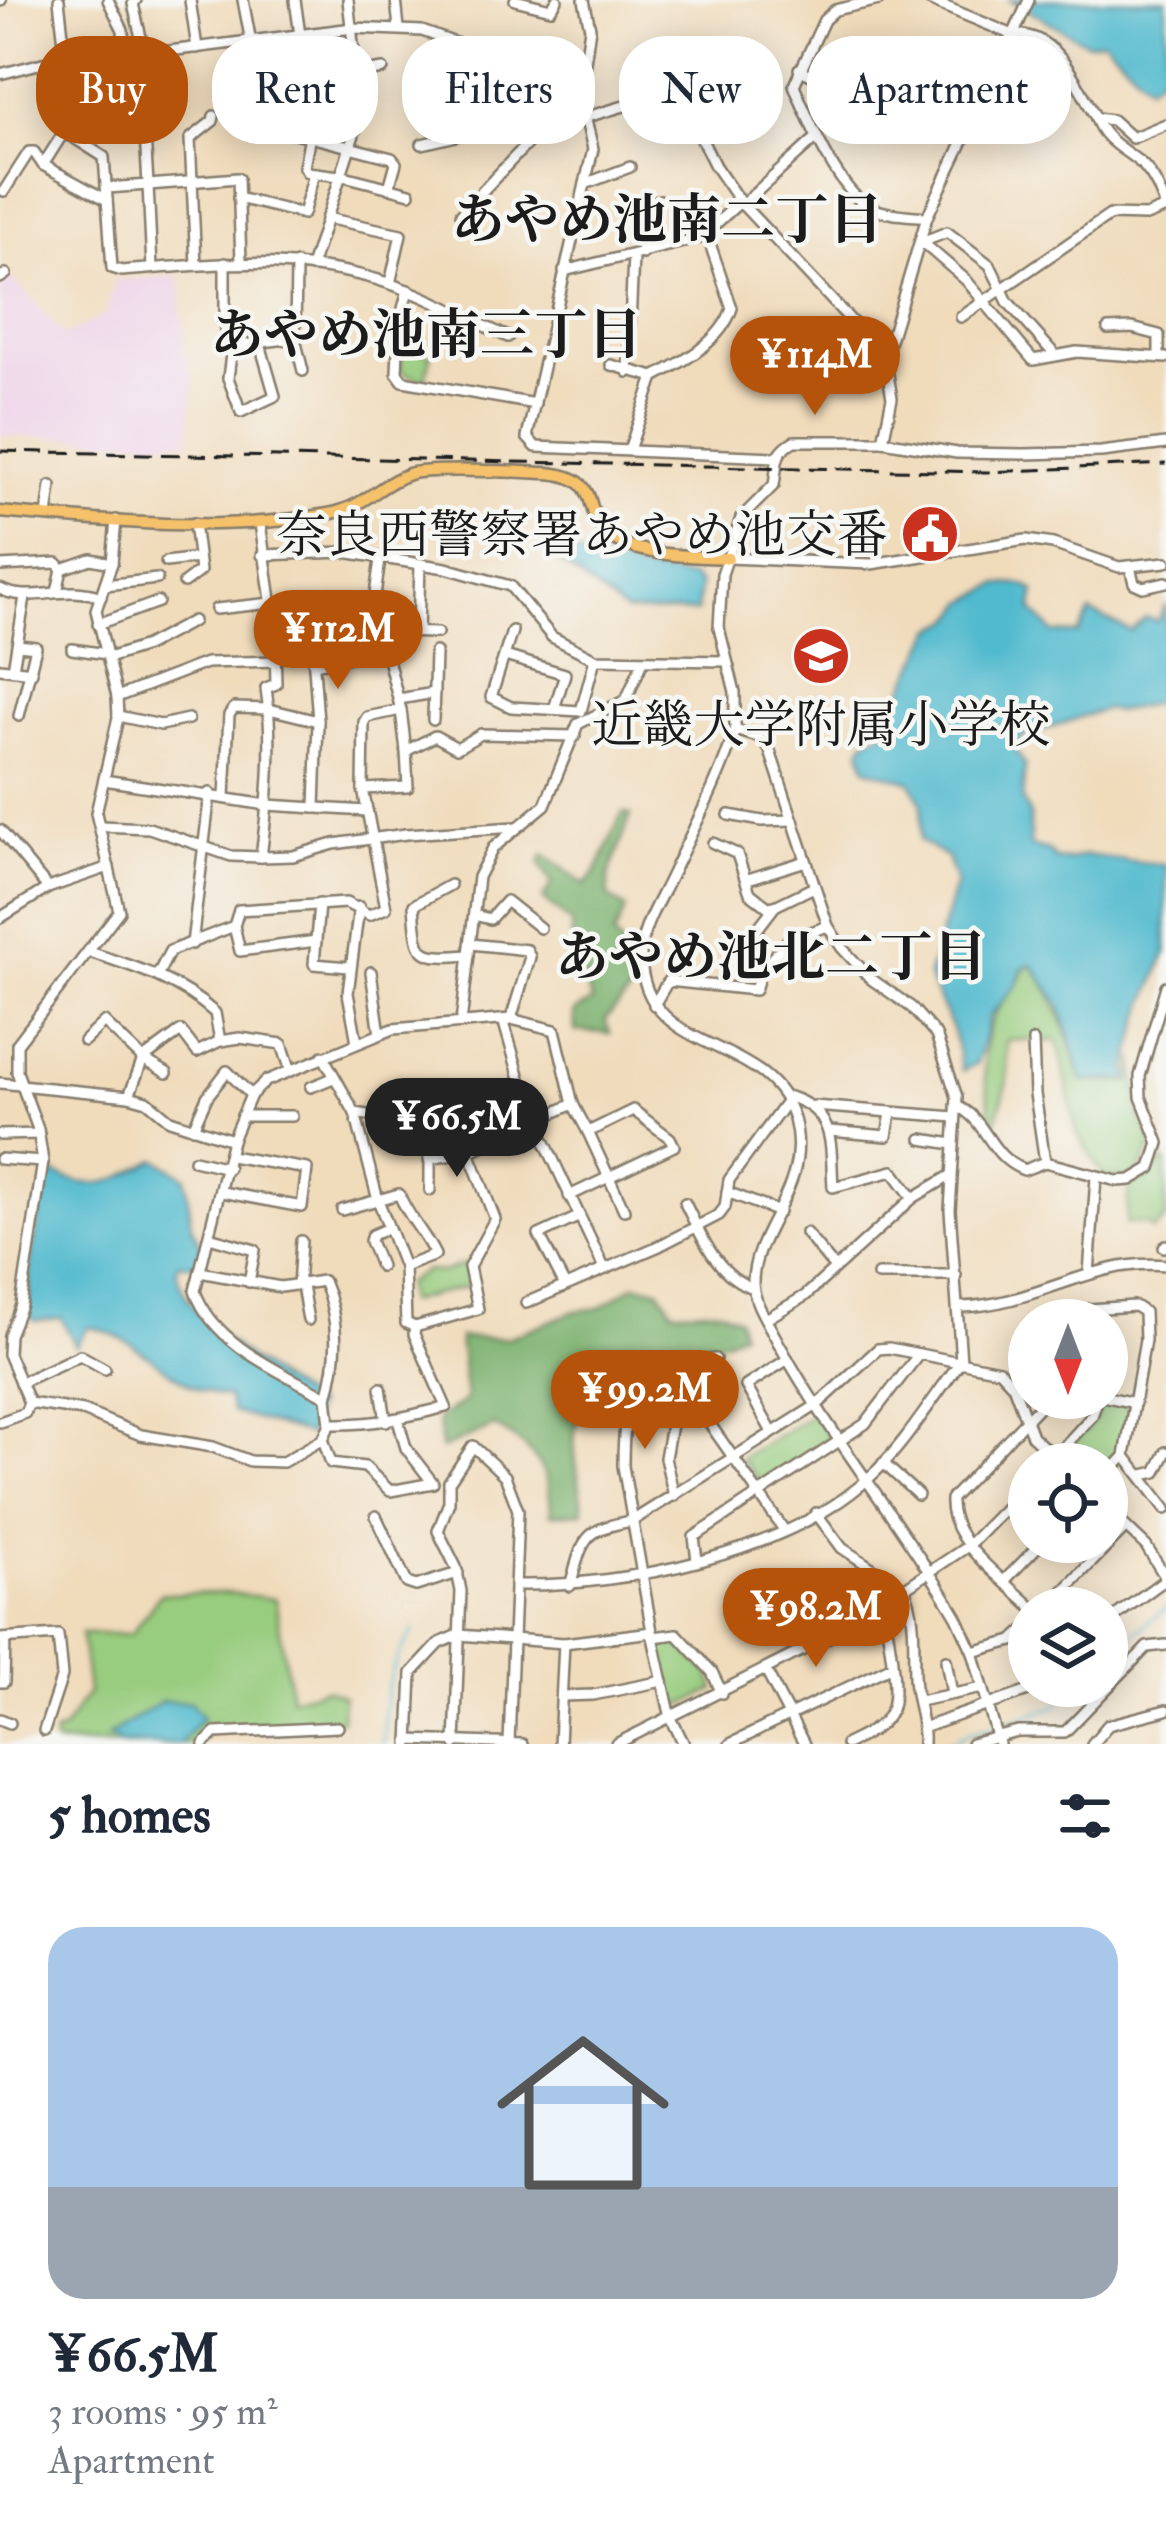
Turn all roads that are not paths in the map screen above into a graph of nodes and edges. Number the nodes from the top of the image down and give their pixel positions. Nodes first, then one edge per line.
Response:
1 (58, 0) edge
2 (107, 0) edge
3 (136, 0) edge
4 (190, 0) edge
5 (243, 0) edge
6 (295, 0) edge
7 (348, 0) edge
8 (396, 0) edge
9 (515, 0) edge
10 (557, 0) edge
11 (584, 0) edge
12 (879, 0) edge
13 (929, 0) edge
14 (947, 0) edge
15 (1028, 4) edge
16 (956, 14) junction
17 (353, 28) junction
18 (399, 28) junction
19 (300, 34) junction
20 (1013, 35) junction
21 (59, 36) edge
22 (123, 36) edge
23 (141, 36) edge
24 (248, 36) edge
25 (285, 36) edge
26 (354, 36) edge
27 (436, 36) edge
28 (588, 36) edge
29 (212, 46) edge
30 (197, 48) junction
31 (188, 49) edge
32 (36, 66) edge
33 (799, 68) junction
34 (382, 69) dead end
35 (378, 70) edge
36 (807, 72) edge
37 (0, 74) edge
38 (595, 116) edge
39 (807, 118) edge
40 (1096, 118) junction
41 (212, 123) edge
42 (1166, 124) edge
43 (1132, 138) junction
44 (56, 144) edge
45 (83, 144) edge
46 (146, 144) edge
47 (309, 144) edge
48 (335, 144) edge
49 (352, 144) edge
50 (527, 144) edge
51 (592, 144) edge
52 (808, 144) edge
53 (819, 144) edge
54 (1117, 145) junction
55 (351, 148) junction
56 (43, 165) junction
57 (630, 167) dead end
58 (314, 174) junction
59 (340, 178) junction
60 (192, 182) junction
61 (585, 184) junction
62 (148, 185) junction
63 (389, 188) junction
64 (4, 191) dead end
65 (107, 194) junction
66 (410, 194) dead end
67 (238, 198) junction
68 (660, 200) dead end
69 (741, 203) junction
70 (1166, 208) edge
71 (461, 214) dead end
72 (927, 217) junction
73 (326, 218) junction
74 (706, 232) junction
75 (922, 242) junction
76 (638, 255) junction
77 (241, 261) junction
78 (225, 263) junction
79 (296, 264) junction
80 (196, 265) junction
81 (311, 267) junction
82 (152, 268) junction
83 (564, 271) junction
84 (390, 284) junction
85 (1001, 287) junction
86 (408, 290) junction
87 (982, 300) junction
88 (962, 317) dead end
89 (1108, 329) dead end
90 (508, 337) dead end
91 (295, 340) junction
92 (260, 344) junction
93 (232, 347) junction
94 (885, 356) junction
95 (1056, 356) junction
96 (1162, 358) edge
97 (610, 365) dead end
98 (303, 371) dead end
99 (628, 372) junction
100 (654, 377) junction
101 (535, 404) junction
102 (883, 441) junction
103 (1166, 444) edge
104 (629, 450) junction
105 (776, 457) junction
106 (51, 486) dead end
107 (0, 512) edge
108 (47, 516) junction
109 (116, 520) junction
110 (194, 523) junction
111 (260, 523) junction
112 (390, 546) dead end
113 (262, 555) junction
114 (198, 558) junction
115 (728, 558) junction
116 (383, 561) junction
117 (166, 562) dead end
118 (1166, 562) edge
119 (112, 563) junction
120 (420, 565) junction
121 (0, 566) edge
122 (1130, 567) junction
123 (62, 569) junction
124 (157, 578) dead end
125 (1166, 582) edge
126 (184, 583) dead end
127 (0, 590) edge
128 (103, 591) junction
129 (57, 592) junction
130 (25, 597) junction
131 (158, 602) dead end
132 (374, 602) junction
133 (272, 603) junction
134 (334, 605) dead end
135 (216, 609) dead end
136 (304, 614) dead end
137 (277, 620) junction
138 (193, 621) dead end
139 (98, 624) junction
140 (387, 632) junction
141 (418, 632) junction
142 (512, 632) dead end
143 (436, 633) dead end
144 (284, 640) junction
145 (18, 645) junction
146 (72, 649) dead end
147 (387, 650) junction
148 (435, 652) dead end
149 (108, 656) junction
150 (505, 656) junction
151 (595, 659) junction
152 (276, 661) junction
153 (644, 662) junction
154 (726, 662) junction
155 (314, 664) junction
156 (0, 668) edge
157 (13, 669) junction
158 (32, 672) junction
159 (434, 693) junction
160 (117, 697) junction
161 (400, 705) junction
162 (554, 709) junction
163 (269, 710) junction
164 (19, 716) dead end
165 (118, 716) junction
166 (188, 718) dead end
167 (433, 720) dead end
168 (318, 721) junction
169 (735, 730) junction
170 (575, 736) junction
171 (406, 752) junction
172 (104, 780) junction
173 (363, 789) junction
174 (210, 793) junction
175 (225, 797) junction
176 (268, 805) junction
177 (315, 808) junction
178 (367, 811) junction
179 (729, 815) dead end
180 (793, 820) junction
181 (100, 826) junction
182 (517, 826) junction
183 (2, 836) edge
184 (373, 840) junction
185 (713, 843) dead end
186 (205, 844) junction
187 (261, 857) junction
188 (806, 861) junction
189 (109, 867) junction
190 (748, 879) junction
191 (450, 886) dead end
192 (814, 887) junction
193 (48, 888) junction
194 (319, 904) junction
195 (775, 907) junction
196 (359, 908) junction
197 (474, 915) junction
198 (0, 919) edge
199 (234, 926) junction
200 (828, 926) junction
201 (540, 928) dead end
202 (752, 936) dead end
203 (316, 941) junction
204 (192, 944) junction
205 (470, 949) junction
206 (89, 952) junction
207 (349, 967) junction
208 (371, 972) dead end
209 (158, 974) junction
210 (1166, 986) edge
211 (654, 1005) junction
212 (511, 1019) junction
213 (460, 1023) junction
214 (380, 1034) junction
215 (84, 1041) dead end
216 (220, 1041) junction
217 (1033, 1041) dead end
218 (357, 1042) junction
219 (323, 1056) junction
220 (142, 1059) junction
221 (290, 1068) junction
222 (167, 1073) dead end
223 (333, 1078) junction
224 (0, 1083) edge
225 (22, 1086) junction
226 (311, 1088) dead end
227 (524, 1092) dead end
228 (501, 1094) dead end
229 (251, 1095) junction
230 (129, 1096) junction
231 (436, 1100) dead end
232 (787, 1102) junction
233 (573, 1104) junction
234 (814, 1106) junction
235 (955, 1112) junction
236 (355, 1113) junction
237 (891, 1113) junction
238 (242, 1116) junction
239 (292, 1116) dead end
240 (536, 1123) junction
241 (430, 1124) dead end
242 (193, 1128) junction
243 (518, 1131) junction
244 (830, 1131) junction
245 (588, 1132) junction
246 (39, 1134) junction
247 (0, 1135) edge
248 (922, 1139) dead end
249 (232, 1140) junction
250 (952, 1144) junction
251 (470, 1152) junction
252 (429, 1159) junction
253 (1161, 1159) edge
254 (0, 1160) edge
255 (194, 1160) dead end
256 (43, 1162) junction
257 (229, 1162) junction
258 (1045, 1162) junction
259 (950, 1176) junction
260 (1096, 1177) junction
261 (610, 1178) junction
262 (430, 1190) dead end
263 (222, 1192) junction
264 (727, 1192) junction
265 (569, 1196) junction
266 (913, 1198) junction
267 (378, 1200) junction
268 (685, 1203) dead end
269 (341, 1210) dead end
270 (624, 1210) dead end
271 (779, 1213) junction
272 (578, 1217) junction
273 (388, 1228) junction
274 (698, 1228) junction
275 (806, 1233) dead end
276 (209, 1237) junction
277 (302, 1241) dead end
278 (1166, 1264) edge
279 (380, 1266) dead end
280 (404, 1267) junction
281 (604, 1268) junction
282 (834, 1268) junction
283 (200, 1272) junction
284 (1089, 1274) junction
285 (878, 1275) dead end
286 (956, 1275) junction
287 (249, 1282) junction
288 (564, 1284) junction
289 (300, 1286) junction
290 (753, 1288) junction
291 (526, 1303) dead end
292 (1128, 1306) edge
293 (960, 1307) junction
294 (766, 1319) junction
295 (308, 1320) dead end
296 (415, 1327) junction
297 (919, 1354) junction
298 (715, 1359) dead end
299 (788, 1359) junction
300 (5, 1360) edge
301 (961, 1361) junction
302 (105, 1369) dead end
303 (1008, 1379) edge
304 (20, 1383) junction
305 (381, 1388) dead end
306 (327, 1397) junction
307 (1128, 1402) edge
308 (29, 1403) junction
309 (1135, 1403) junction
310 (817, 1406) junction
311 (630, 1411) junction
312 (673, 1412) junction
313 (1027, 1419) joint
314 (1090, 1419) edge
315 (392, 1421) junction
316 (0, 1422) edge
317 (330, 1424) junction
318 (772, 1432) junction
319 (322, 1438) junction
320 (840, 1439) junction
321 (1038, 1443) edge
322 (1070, 1443) edge
323 (1127, 1443) edge
324 (1166, 1452) edge
325 (732, 1458) junction
326 (1128, 1459) edge
327 (883, 1463) junction
328 (1143, 1475) junction
329 (868, 1480) junction
330 (758, 1494) junction
331 (674, 1496) junction
332 (918, 1496) dead end
333 (1008, 1505) edge
334 (1166, 1509) edge
335 (816, 1513) junction
336 (376, 1516) dead end
337 (632, 1521) junction
338 (1128, 1529) edge
339 (784, 1530) junction
340 (968, 1546) junction
341 (697, 1561) junction
342 (1022, 1563) edge
343 (1091, 1563) edge
344 (458, 1573) junction
345 (930, 1573) junction
346 (643, 1575) junction
347 (1166, 1578) edge
348 (1005, 1580) junction
349 (516, 1585) junction
350 (570, 1586) junction
351 (1012, 1587) edge
352 (1067, 1587) edge
353 (904, 1588) junction
354 (884, 1602) junction
355 (1128, 1606) edge
356 (459, 1635) junction
357 (652, 1635) junction
358 (3, 1639) edge
359 (514, 1640) junction
360 (1008, 1642) edge
361 (564, 1643) junction
362 (1166, 1645) edge
363 (973, 1652) junction
364 (946, 1660) dead end
365 (890, 1667) junction
366 (766, 1671) junction
367 (663, 1681) junction
368 (0, 1682) edge
369 (983, 1688) junction
370 (722, 1693) junction
371 (952, 1694) junction
372 (562, 1696) junction
373 (1008, 1698) edge
374 (919, 1700) junction
375 (987, 1706) junction
376 (1166, 1710) edge
377 (789, 1716) junction
378 (671, 1718) junction
379 (338, 1727) dead end
380 (925, 1727) junction
381 (287, 1729) junction
382 (44, 1731) dead end
383 (997, 1740) edge
384 (409, 1742) edge
385 (455, 1743) edge
386 (204, 1744) edge
387 (287, 1744) edge
388 (509, 1744) edge
389 (523, 1744) edge
390 (559, 1744) edge
391 (616, 1744) edge
392 (683, 1744) edge
393 (730, 1744) edge
394 (803, 1744) edge
395 (846, 1744) edge
396 (923, 1744) edge
397 (971, 1744) edge
398 (1092, 1744) edge

1 - 21 street
2 - 22 street
3 - 23 street
4 - 30 street
5 - 24 street
6 - 19 street
7 - 17 street
8 - 18 street
9 - 10 street
11 - 28 street
12 - 33 street
13 - 16 street
14 - 16 street
15 - 20 street
16 - 20 street
17 - 18 street
17 - 19 street
17 - 26 street
18 - 27 street
19 - 25 street
20 - 40 street
20 - 72 street
29 - 30 street
30 - 31 street
32 - 37 street
33 - 36 street
33 - 39 street
34 - 35 street
38 - 69 street
40 - 43 street
40 - 54 street
41 - 60 street
42 - 43 street
43 - 54 street
44 - 56 street
45 - 65 street
46 - 62 street
47 - 58 street
48 - 55 street
49 - 55 street
50 - 71 street
51 - 61 street
52 - 69 street
53 - 72 street
54 - 70 street
55 - 59 street
55 - 63 street
56 - 64 street
56 - 65 street
57 - 61 street
58 - 59 street
58 - 67 street
59 - 63 street
59 - 73 street
60 - 62 street
60 - 67 street
60 - 80 street
61 - 83 street
62 - 65 street
62 - 82 street
63 - 66 street
65 - 82 street
67 - 77 street
68 - 76 street
69 - 74 street
69 - 94 street
70 - 85 street
72 - 75 street
73 - 81 street
73 - 84 street
74 - 76 street
74 - 100 street
75 - 85 street
75 - 87 street
75 - 94 street
76 - 83 street
76 - 99 street
77 - 78 street
77 - 79 street
78 - 80 street
78 - 93 street
79 - 81 street
79 - 91 street
80 - 82 street
81 - 84 street
83 - 101 street
84 - 86 street
85 - 87 street
85 - 95 street
86 - 90 street
86 - 101 street
87 - 88 street
87 - 95 street
89 - 96 street
91 - 92 street
91 - 98 street
92 - 93 street
92 - 93 street
94 - 102 street
95 - 96 street
97 - 99 street
99 - 100 street
100 - 104 street
101 - 104 street
102 - 103 street
102 - 105 street
104 - 105 street
105 - 115 street
106 - 108 street
107 - 108 main road
108 - 109 main road
109 - 110 main road
109 - 119 street
110 - 111 main road
110 - 114 street
111 - 113 street
111 - 115 main road
112 - 116 street
113 - 116 street
113 - 133 street
114 - 117 street
114 - 126 street
115 - 122 street
115 - 154 street
116 - 120 street
116 - 132 street
118 - 122 street
119 - 123 street
119 - 128 street
120 - 141 street
120 - 151 street
121 - 123 street
122 - 125 street
123 - 129 street
124 - 128 street
127 - 130 street
128 - 129 street
128 - 139 street
129 - 130 street
130 - 145 street
131 - 139 street
132 - 134 street
132 - 140 street
133 - 135 street
133 - 137 street
136 - 137 street
137 - 144 street
138 - 149 street
139 - 149 street
140 - 141 street
140 - 147 street
141 - 143 street
142 - 150 street
144 - 152 street
144 - 155 street
145 - 157 street
145 - 158 street
146 - 149 street
147 - 155 street
147 - 161 street
148 - 159 street
149 - 160 street
150 - 162 street
150 - 162 street
151 - 153 street
151 - 162 street
152 - 160 street
152 - 163 street
153 - 154 street
153 - 170 street
154 - 169 street
155 - 168 street
156 - 157 street
157 - 158 street
158 - 164 street
159 - 161 street
159 - 167 street
160 - 165 street
161 - 171 street
161 - 173 street
163 - 168 street
163 - 175 street
163 - 176 street
165 - 166 street
165 - 172 street
168 - 177 street
169 - 180 street
169 - 211 street
170 - 171 street
170 - 182 street
171 - 173 street
172 - 174 street
172 - 181 street
173 - 178 street
174 - 175 street
174 - 186 street
175 - 176 street
176 - 177 street
176 - 187 street
177 - 178 street
178 - 184 street
179 - 180 street
180 - 188 street
181 - 186 street
181 - 189 street
182 - 184 street
182 - 197 street
183 - 193 street
184 - 187 street
184 - 196 street
185 - 190 street
186 - 187 street
186 - 204 street
188 - 190 street
188 - 192 street
189 - 193 street
189 - 206 street
190 - 195 street
191 - 205 street
192 - 195 street
192 - 200 street
193 - 198 street
194 - 196 street
194 - 199 street
194 - 203 street
195 - 202 street
196 - 207 street
197 - 201 street
197 - 205 street
199 - 203 street
199 - 204 street
200 - 211 street
200 - 235 street
203 - 207 street
204 - 209 street
205 - 212 street
205 - 213 street
206 - 209 street
206 - 225 street
207 - 218 street
208 - 214 street
209 - 216 street
210 - 253 street
211 - 232 street
212 - 213 street
212 - 227 street
212 - 233 street
213 - 214 street
214 - 218 street
215 - 220 street
216 - 220 street
216 - 221 street
217 - 258 street
218 - 219 street
219 - 221 street
219 - 223 street
220 - 222 street
220 - 230 street
221 - 229 street
223 - 226 street
223 - 236 street
224 - 225 street
225 - 230 street
225 - 246 street
228 - 243 street
229 - 238 street
229 - 242 street
230 - 242 street
231 - 236 street
232 - 234 street
232 - 264 street
232 - 271 street
233 - 240 street
233 - 245 street
234 - 237 street
234 - 244 street
235 - 237 street
235 - 250 street
235 - 258 street
236 - 267 street
237 - 244 street
238 - 239 street
238 - 249 street
240 - 243 street
240 - 265 street
241 - 252 street
242 - 249 street
243 - 251 street
244 - 266 street
245 - 261 street
245 - 261 street
246 - 247 street
246 - 256 street
248 - 250 street
249 - 257 street
250 - 259 street
251 - 252 street
251 - 296 street
252 - 262 street
253 - 260 street
254 - 256 street
255 - 257 street
256 - 300 street
257 - 263 street
257 - 263 street
258 - 260 street
259 - 266 street
259 - 286 street
260 - 284 street
261 - 265 street
261 - 270 street
263 - 276 street
264 - 271 street
264 - 274 street
265 - 272 street
266 - 282 street
267 - 269 street
267 - 273 street
267 - 280 street
268 - 274 street
271 - 290 street
272 - 281 street
272 - 288 street
273 - 279 street
273 - 280 street
274 - 281 street
274 - 290 street
275 - 282 street
276 - 283 street
276 - 287 street
277 - 289 street
278 - 284 street
280 - 296 street
281 - 288 street
282 - 294 street
283 - 287 street
283 - 306 street
284 - 293 street
285 - 286 street
286 - 293 street
287 - 289 street
288 - 291 street
289 - 295 street
289 - 306 street
290 - 294 street
292 - 309 street
293 - 301 street
294 - 299 street
296 - 315 street
297 - 301 street
297 - 310 street
297 - 320 street
298 - 311 street
299 - 310 street
299 - 318 street
300 - 304 street
301 - 303 street
301 - 327 street
302 - 304 street
304 - 308 street
305 - 315 street
306 - 317 street
307 - 309 street
308 - 316 street
308 - 319 street
309 - 323 street
310 - 318 street
310 - 320 street
311 - 312 street
311 - 337 street
312 - 325 street
312 - 331 street
313 - 321 street
313 - 340 street
314 - 322 street
315 - 317 street
315 - 319 street
317 - 319 street
318 - 325 street
320 - 329 street
320 - 330 street
324 - 328 street
325 - 330 street
325 - 331 street
326 - 328 street
327 - 329 street
327 - 332 street
328 - 334 street
329 - 335 street
329 - 345 street
330 - 339 street
330 - 341 street
331 - 337 street
333 - 340 street
335 - 339 street
335 - 354 street
336 - 344 street
337 - 346 street
337 - 350 street
338 - 347 street
339 - 341 street
340 - 345 street
340 - 348 street
341 - 346 street
342 - 348 street
343 - 352 street
344 - 349 street
344 - 356 street
345 - 353 street
345 - 363 street
346 - 350 street
346 - 357 street
347 - 355 street
348 - 351 street
349 - 350 street
349 - 359 street
353 - 354 street
353 - 374 street
354 - 365 street
354 - 366 street
356 - 359 street
356 - 384 street
356 - 385 street
357 - 361 street
357 - 367 street
357 - 370 street
358 - 368 street
358 - 382 street
359 - 361 street
359 - 388 street
360 - 363 street
361 - 372 street
362 - 383 street
363 - 369 street
364 - 371 street
365 - 377 street
365 - 395 street
366 - 370 street
366 - 377 street
367 - 372 street
367 - 378 street
369 - 371 street
369 - 375 street
370 - 378 street
371 - 374 street
372 - 390 street
373 - 375 street
374 - 380 street
375 - 380 street
375 - 383 street
376 - 398 street
377 - 393 street
377 - 394 street
378 - 391 street
378 - 392 street
379 - 381 street
380 - 396 street
381 - 386 street
381 - 387 street
383 - 397 street
384 - 385 street
385 - 388 street
388 - 389 street

